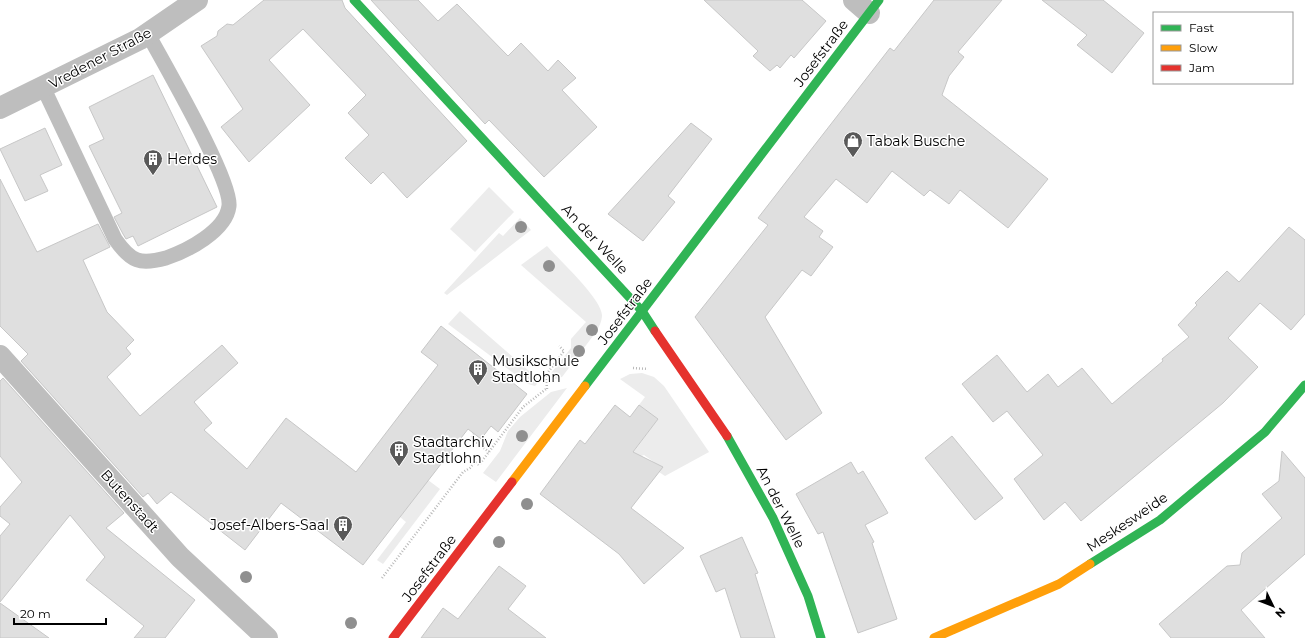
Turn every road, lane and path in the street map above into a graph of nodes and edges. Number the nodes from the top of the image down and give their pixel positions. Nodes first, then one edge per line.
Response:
1 (197, 0) edge
2 (354, 0) edge
3 (867, 4) edge
4 (148, 34) junction
5 (43, 88) junction
6 (0, 108) edge
7 (642, 311) junction
8 (559, 346) dead end
9 (0, 356) edge
10 (630, 369) dead end
11 (652, 370) dead end
12 (1305, 385) edge
13 (553, 387) dead end
14 (547, 389) junction
15 (474, 434) dead end
16 (489, 452) junction
17 (382, 578) dead end
18 (267, 638) edge
19 (393, 638) edge
20 (821, 638) edge
21 (934, 638) edge

1 - 4 street, Vredener Straße
2 - 7 street, An der Welle
3 - 7 street, Josefstraße
4 - 5 street, Vredener Straße
4 - 5 lane
5 - 6 street, Vredener Straße
7 - 19 street, Josefstraße
7 - 20 street, An der Welle
8 - 14 path
9 - 18 street, Butenstadt
10 - 11 path
12 - 21 street, Meskesweide
13 - 14 path
14 - 16 path
15 - 16 path
16 - 17 path

